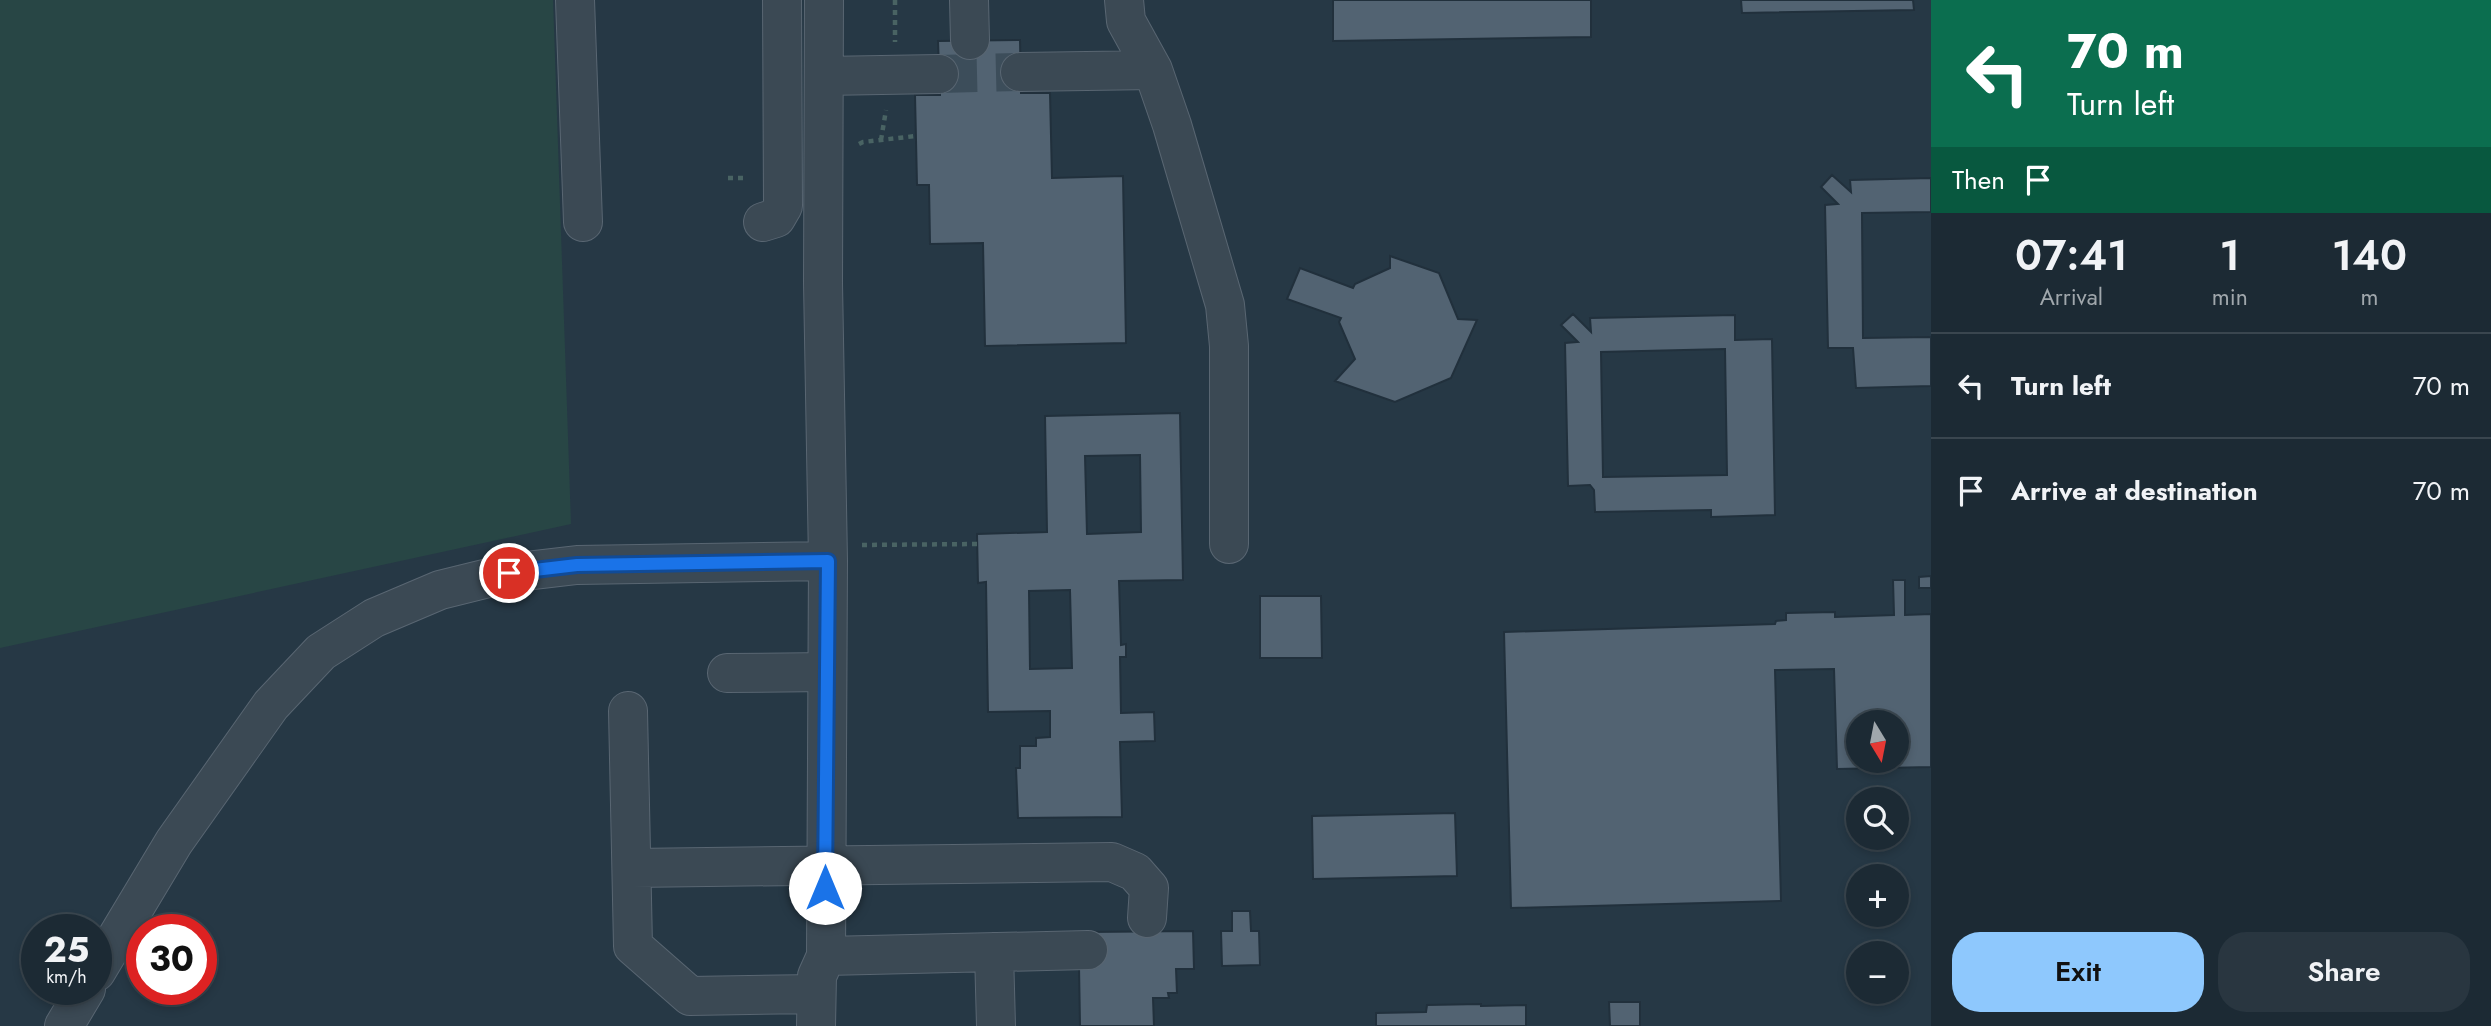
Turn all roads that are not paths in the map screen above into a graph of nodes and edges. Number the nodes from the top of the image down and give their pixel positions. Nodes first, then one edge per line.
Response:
1 (575, 0) edge
2 (782, 0) edge
3 (824, 0) edge
4 (969, 0) edge
5 (1124, 0) edge
6 (970, 40) dead end
7 (1153, 70) junction
8 (1020, 72) tunnel mouth
9 (939, 74) tunnel mouth
10 (824, 76) junction
11 (583, 222) dead end
12 (763, 222) dead end
13 (1229, 544) dead end
14 (828, 553) junction
15 (827, 672) junction
16 (727, 674) dead end
17 (628, 711) dead end
18 (825, 866) junction
19 (632, 868) junction
20 (1147, 918) dead end
21 (112, 945) edge
22 (1088, 950) dead end
23 (994, 952) junction
24 (825, 956) junction
25 (76, 1005) edge
26 (816, 1010) edge
27 (64, 1026) edge
28 (996, 1026) edge

1 - 11 street
2 - 12 street
3 - 10 street
4 - 6 street
5 - 7 street
7 - 8 street
7 - 13 street
9 - 10 street
10 - 14 street
14 - 15 street
14 - 21 street
15 - 16 street
15 - 18 street
17 - 19 street
18 - 19 street
18 - 20 street
18 - 24 street
19 - 26 street
22 - 23 street
23 - 24 street
23 - 28 street
24 - 26 street
25 - 27 street

